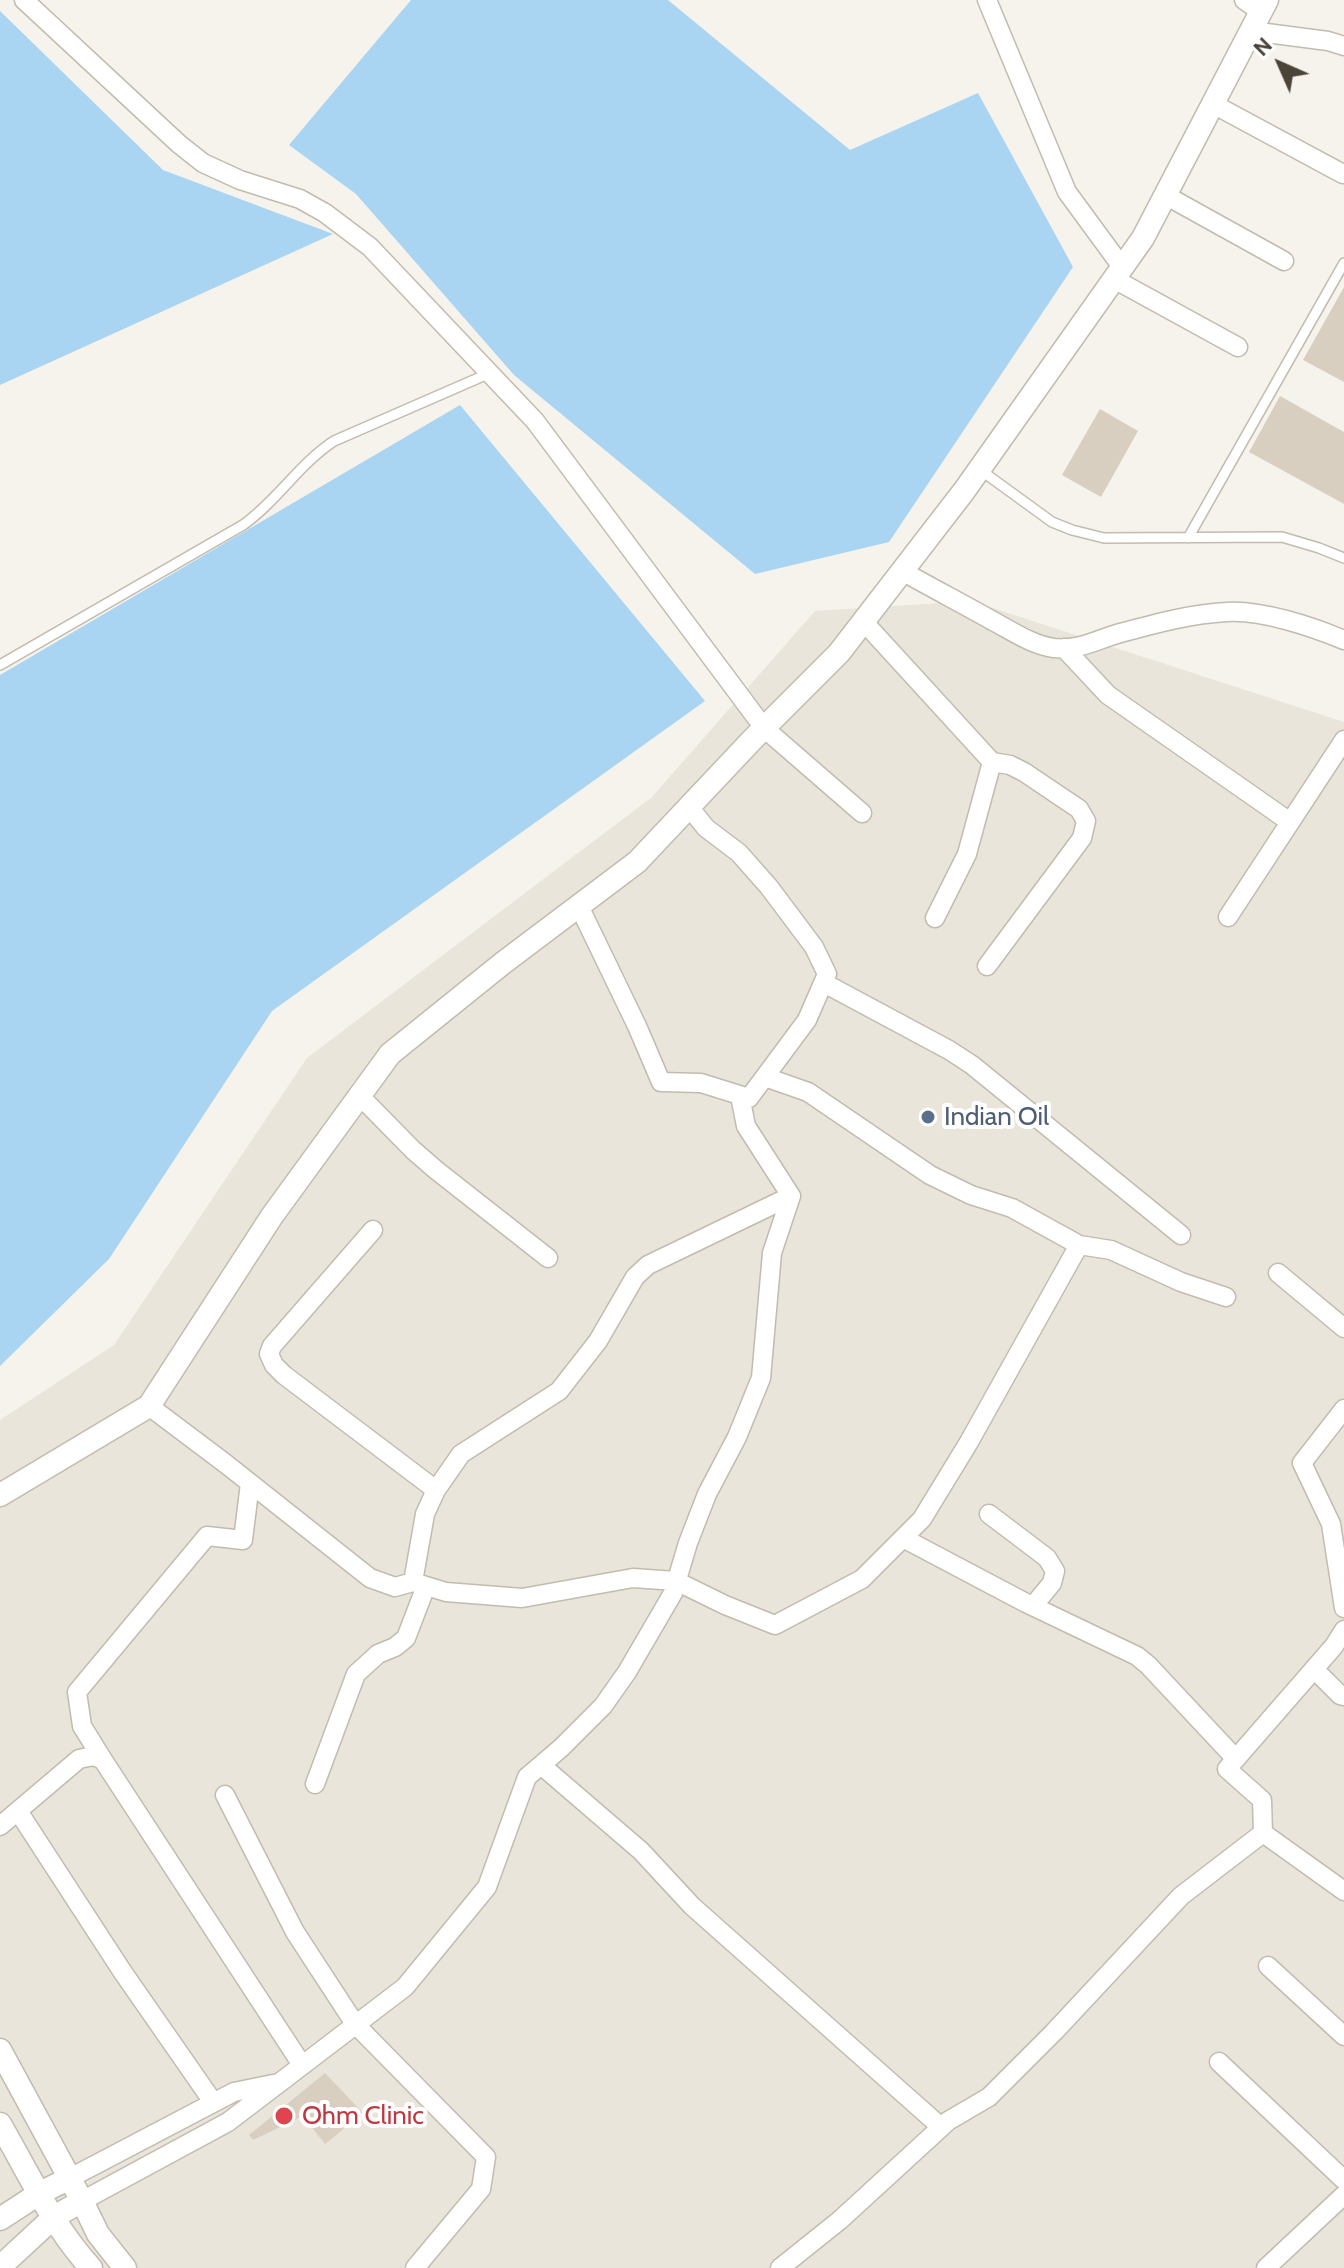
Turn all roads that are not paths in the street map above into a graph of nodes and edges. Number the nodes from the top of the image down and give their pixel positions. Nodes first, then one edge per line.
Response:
1 (24, 0) edge
2 (987, 0) edge
3 (1256, 11) edge
4 (1344, 46) edge
5 (1213, 104) junction
6 (1343, 174) edge
7 (1165, 195) junction
8 (1284, 261) dead end
9 (1344, 263) edge
10 (1118, 273) junction
11 (1238, 347) dead end
12 (490, 373) junction
13 (979, 469) junction
14 (1188, 538) junction
15 (1344, 558) edge
16 (902, 571) junction
17 (863, 621) junction
18 (1344, 640) edge
19 (1064, 648) junction
20 (0, 665) edge
21 (764, 728) junction
22 (1344, 740) edge
23 (992, 762) junction
24 (689, 807) junction
25 (862, 813) dead end
26 (1290, 822) junction
27 (579, 906) junction
28 (1228, 917) dead end
29 (935, 918) dead end
30 (987, 966) dead end
31 (824, 983) junction
32 (765, 1077) junction
33 (359, 1095) junction
34 (740, 1096) junction
35 (791, 1196) junction
36 (373, 1230) dead end
37 (1181, 1235) dead end
38 (1079, 1245) junction
39 (548, 1258) dead end
40 (1278, 1273) dead end
41 (1226, 1297) dead end
42 (1344, 1328) edge
43 (149, 1406) junction
44 (1344, 1409) edge
45 (250, 1483) junction
46 (436, 1490) junction
47 (0, 1495) edge
48 (989, 1514) dead end
49 (903, 1538) junction
50 (676, 1581) junction
51 (419, 1584) junction
52 (1033, 1606) junction
53 (1344, 1608) edge
54 (1344, 1630) edge
55 (1314, 1669) junction
56 (1344, 1696) edge
57 (1236, 1759) junction
58 (103, 1760) junction
59 (541, 1765) junction
60 (315, 1784) dead end
61 (225, 1795) dead end
62 (18, 1811) junction
63 (0, 1826) edge
64 (1263, 1833) junction
65 (1344, 1891) edge
66 (1268, 1966) dead end
67 (355, 2024) junction
68 (1344, 2036) edge
69 (0, 2050) edge
70 (1219, 2062) dead end
71 (302, 2065) junction
72 (280, 2082) junction
73 (213, 2102) junction
74 (0, 2124) edge
75 (941, 2127) junction
76 (6, 2148) edge
77 (70, 2178) junction
78 (1344, 2180) edge
79 (40, 2193) junction
80 (1344, 2195) edge
81 (82, 2201) junction
82 (54, 2217) junction
83 (0, 2219) edge
84 (0, 2267) edge
85 (91, 2268) edge
86 (125, 2268) edge
87 (415, 2268) edge
88 (780, 2268) edge
89 (1266, 2268) edge

1 - 12 street
2 - 10 street
3 - 4 street
3 - 5 street
5 - 6 street
5 - 7 street
7 - 8 street
7 - 10 street
9 - 14 lane
10 - 11 street
10 - 13 street
12 - 20 lane
12 - 21 street
13 - 14 lane
13 - 16 street
14 - 15 lane
16 - 17 street
16 - 19 street
17 - 21 street
17 - 23 street
18 - 19 street
19 - 26 street
21 - 24 street
21 - 25 street
22 - 26 street
23 - 29 street
23 - 30 street
24 - 27 street
24 - 31 street
26 - 28 street
27 - 33 street
27 - 34 street
31 - 32 street
31 - 37 street
32 - 34 street
32 - 38 street
33 - 39 street
33 - 43 street
34 - 35 street
35 - 46 street
35 - 50 street
36 - 46 street
38 - 41 street
38 - 49 street
40 - 42 street
43 - 45 street
43 - 47 street
44 - 53 street
45 - 51 street
45 - 58 street
46 - 51 street
48 - 52 street
49 - 50 street
49 - 52 street
50 - 51 street
50 - 59 street
51 - 60 street
52 - 57 street
54 - 55 street
55 - 56 street
55 - 57 street
57 - 64 street
58 - 62 street
58 - 71 street
59 - 67 street
59 - 75 street
61 - 67 street
62 - 63 street
62 - 73 street
64 - 65 street
64 - 75 street
66 - 68 street
67 - 71 street
67 - 87 street
69 - 77 street
70 - 78 street
71 - 72 street
72 - 73 street
72 - 81 street
73 - 77 street
74 - 76 street
75 - 88 street
76 - 79 street
77 - 79 street
77 - 81 street
79 - 82 street
79 - 83 street
80 - 89 street
81 - 82 street
81 - 86 street
82 - 84 street
82 - 85 street

